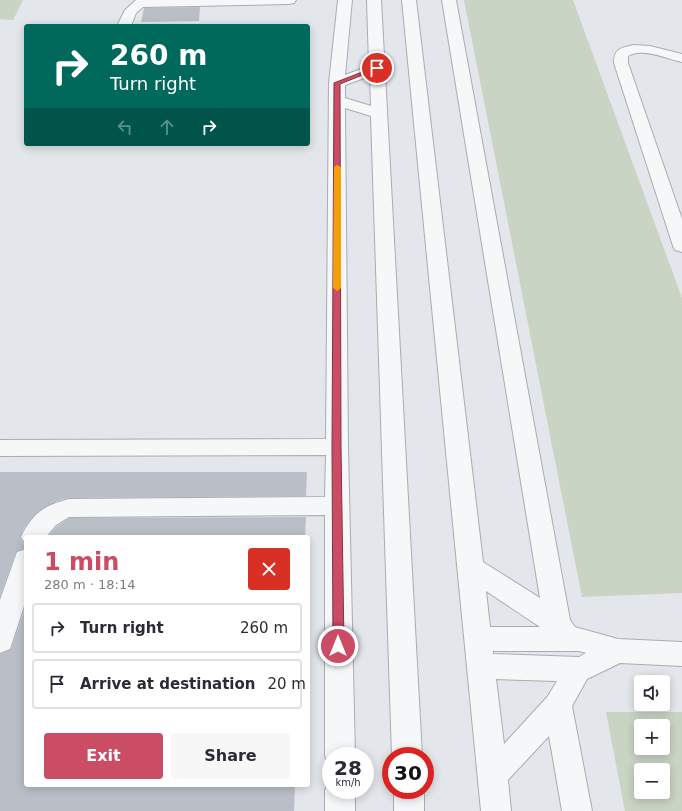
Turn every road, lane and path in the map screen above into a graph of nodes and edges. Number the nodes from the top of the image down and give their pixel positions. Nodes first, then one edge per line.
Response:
1 (289, 0) edge
2 (345, 0) edge
3 (374, 0) edge
4 (409, 0) edge
5 (449, 0) edge
6 (125, 24) edge
7 (682, 58) edge
8 (377, 68) junction
9 (337, 92) junction
10 (378, 111) junction
11 (681, 240) edge
12 (337, 447) junction
13 (0, 448) edge
14 (337, 506) junction
15 (35, 535) edge
16 (24, 565) edge
17 (470, 567) junction
18 (566, 633) junction
19 (478, 639) junction
20 (0, 641) edge
21 (618, 651) junction
22 (682, 654) edge
23 (480, 666) junction
24 (578, 669) junction
25 (558, 705) junction
26 (340, 747) edge
27 (407, 747) edge
28 (492, 775) junction
29 (340, 799) edge
30 (409, 799) edge
31 (340, 811) edge
32 (410, 811) edge
33 (496, 811) edge
34 (577, 811) edge

1 - 6 street
2 - 9 street
3 - 8 street
4 - 17 street
5 - 18 street
7 - 11 street
8 - 9 street
8 - 10 street
9 - 10 street
9 - 12 street
10 - 27 street
12 - 13 street
12 - 14 street
14 - 15 street
14 - 26 street
16 - 20 street
17 - 18 street
17 - 19 street
18 - 19 street
18 - 21 street
19 - 23 street
21 - 22 street
21 - 24 street
23 - 24 street
23 - 28 street
24 - 25 street
25 - 28 street
25 - 34 street
28 - 33 street
29 - 31 street
30 - 32 street

